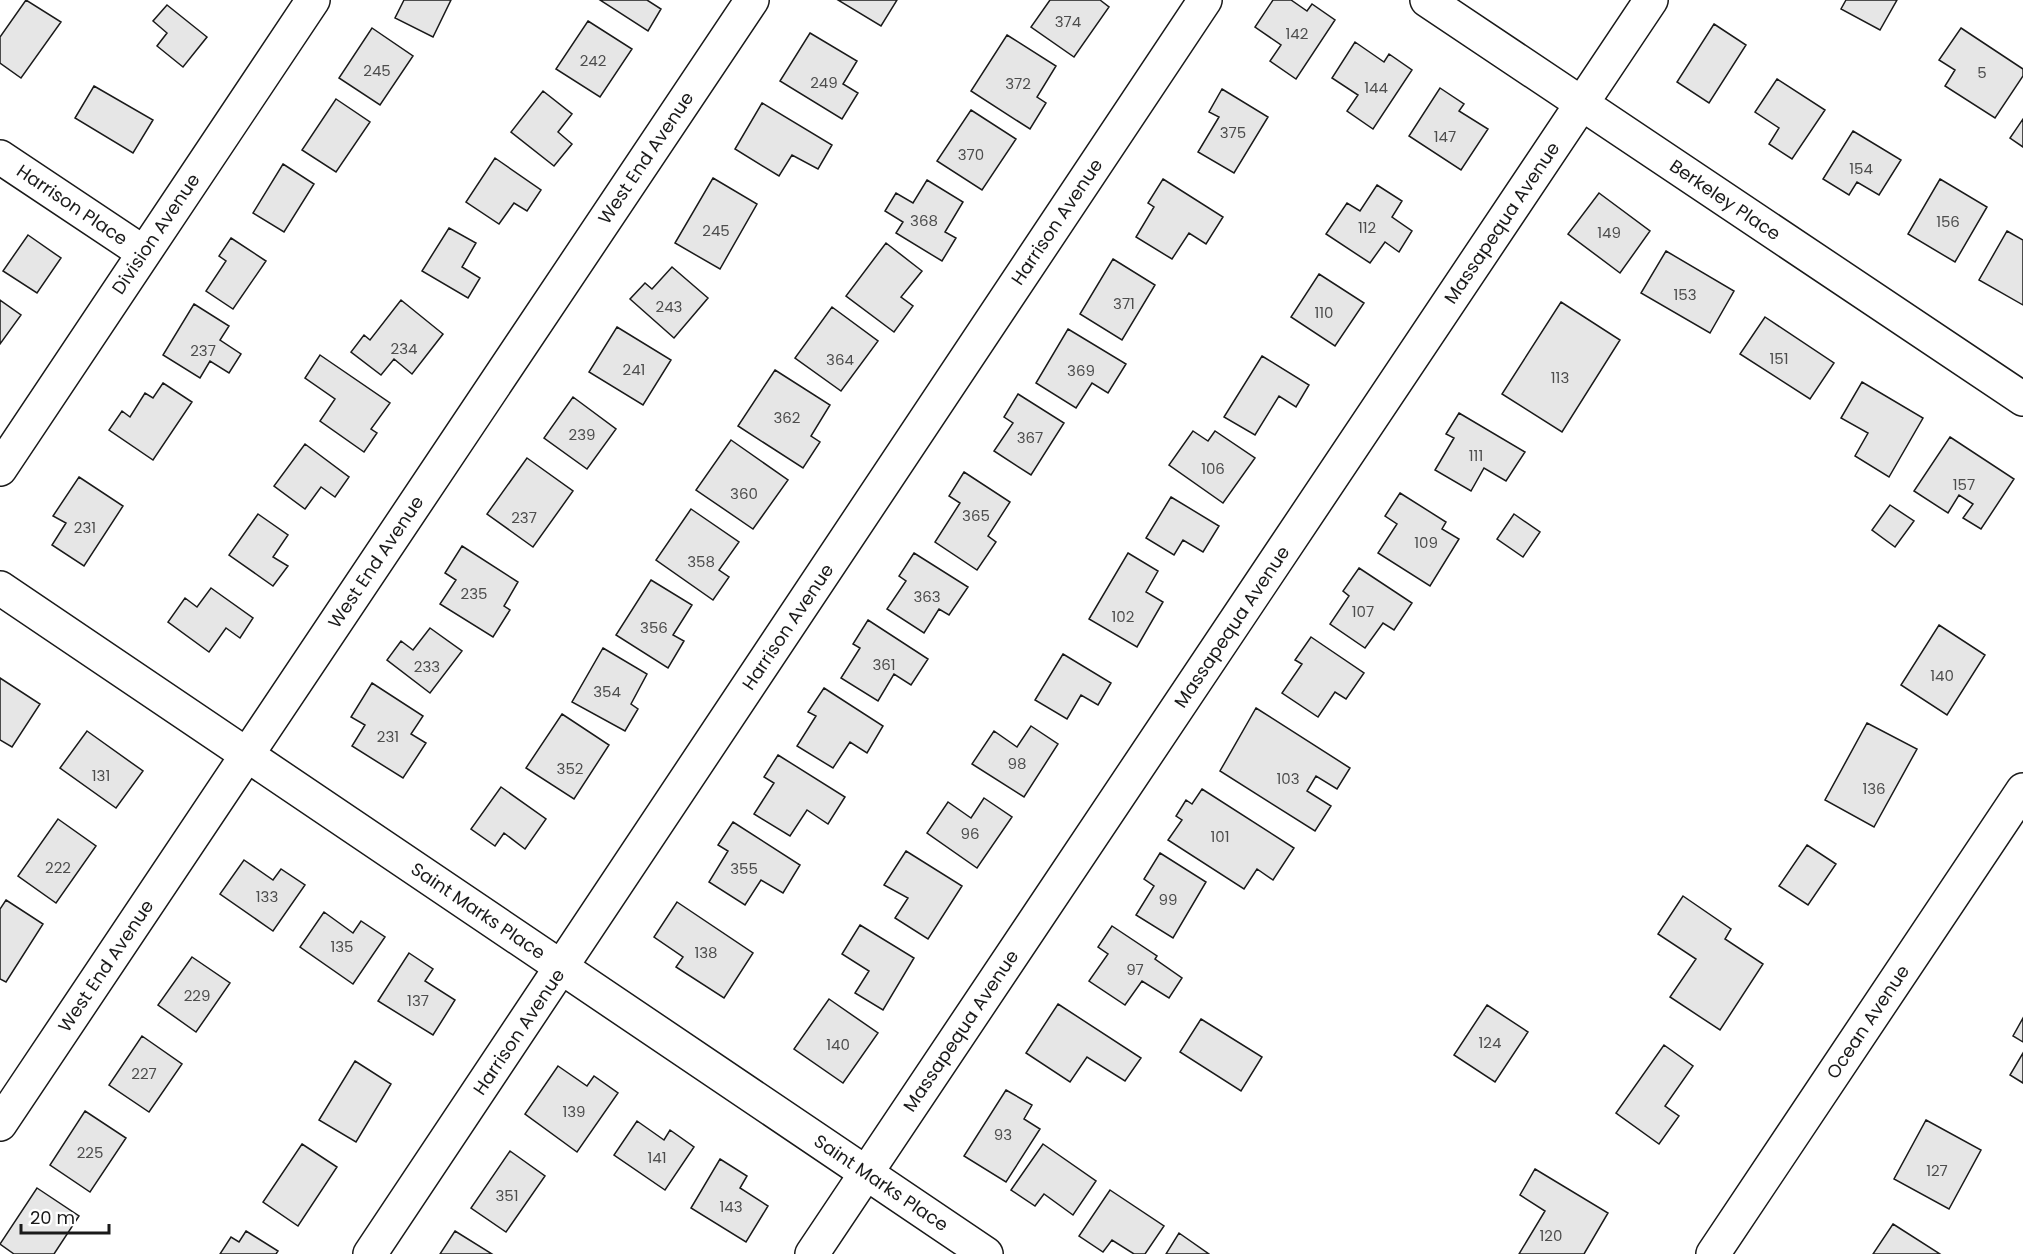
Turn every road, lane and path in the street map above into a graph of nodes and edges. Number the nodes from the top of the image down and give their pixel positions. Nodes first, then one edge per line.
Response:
1 (313, 0) edge
2 (752, 0) edge
3 (1205, 0) edge
4 (1427, 0) edge
5 (1651, 0) edge
6 (1581, 104) junction
7 (0, 157) edge
8 (144, 253) junction
9 (2023, 399) edge
10 (0, 469) edge
11 (0, 588) edge
12 (247, 755) junction
13 (2023, 790) edge
14 (561, 968) junction
15 (0, 1124) edge
16 (866, 1173) junction
17 (370, 1254) edge
18 (812, 1254) edge
19 (986, 1254) edge
20 (1713, 1254) edge

1 - 8 street, Division Avenue
2 - 12 street, West End Avenue
3 - 14 street, Harrison Avenue
4 - 6 street, Berkeley Place
5 - 6 street, Massapequa Avenue
6 - 9 street, Berkeley Place
6 - 16 street, Massapequa Avenue
7 - 8 street, Harrison Place
8 - 10 street, Division Avenue
11 - 12 street, Saint Marks Place
12 - 14 street, Saint Marks Place
12 - 15 street, West End Avenue
13 - 20 street, Ocean Avenue
14 - 16 street, Saint Marks Place
14 - 17 street, Harrison Avenue
16 - 18 street, Massapequa Avenue
16 - 19 street, Saint Marks Place

